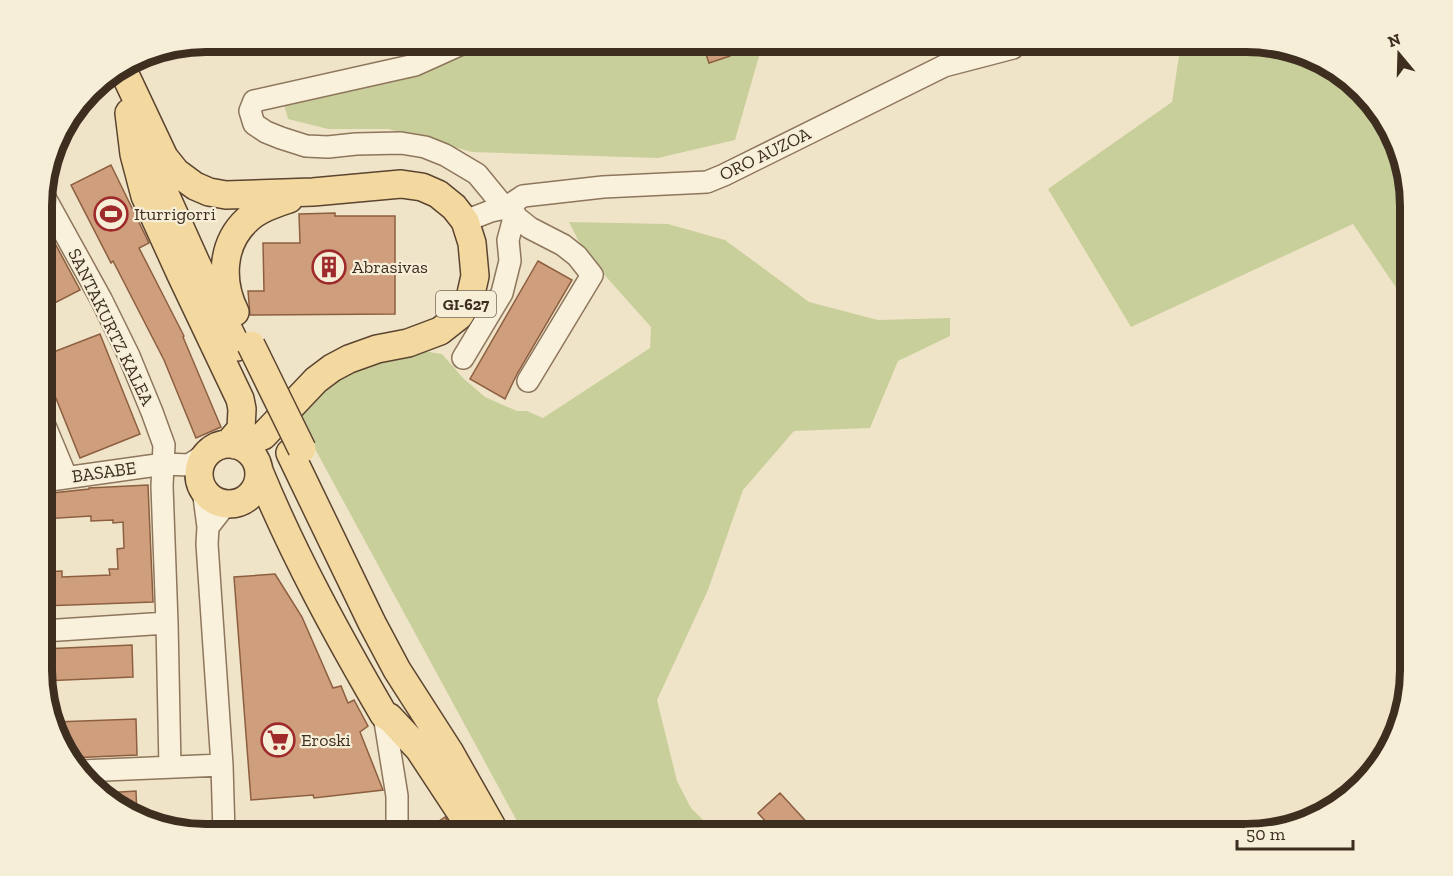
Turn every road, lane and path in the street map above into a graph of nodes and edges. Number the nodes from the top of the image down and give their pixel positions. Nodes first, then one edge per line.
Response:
1 (443, 52) edge
2 (998, 52) edge
3 (126, 76) edge
4 (116, 82) edge
5 (129, 112) junction
6 (313, 192) junction
7 (52, 210) edge
8 (510, 211) junction
9 (465, 221) junction
10 (245, 348) junction
11 (463, 358) dead end
12 (528, 381) dead end
13 (263, 436) junction
14 (52, 443) edge
15 (210, 462) junction
16 (164, 464) junction
17 (258, 468) junction
18 (63, 469) dead end
19 (52, 480) edge
20 (237, 501) junction
21 (278, 517) junction
22 (208, 527) junction
23 (167, 623) junction
24 (52, 630) edge
25 (384, 715) junction
26 (222, 765) junction
27 (170, 767) junction
28 (91, 771) edge
29 (224, 824) edge
30 (397, 824) edge
31 (468, 824) edge
32 (489, 824) edge

1 - 8 street
2 - 8 street, ORO AUZOA
3 - 6 main road, GI-627
4 - 5 main road, GI-627
5 - 10 main road, GI-627
5 - 15 main road, GI-627
6 - 9 main road, GI-627
6 - 10 main road, GI-627
7 - 16 street, SANTAKURTZ KALEA
8 - 9 street, ORO AUZOA
8 - 11 street
8 - 12 street
9 - 13 main road, GI-627
10 - 32 main road, GI-627
13 - 15 main road, GI-627
13 - 17 main road
14 - 18 street
15 - 16 street, BASABE
15 - 17 main road
15 - 20 main road
15 - 22 street
16 - 19 street, BASABE
16 - 23 street, SANTAKURTZ KALEA
17 - 20 main road
17 - 21 main road
20 - 21 main road
20 - 22 street
21 - 25 main road
22 - 26 street
23 - 24 street
23 - 27 street, SANTAKURTZ KALEA
25 - 30 street
25 - 31 main road
26 - 27 street
26 - 29 street
27 - 28 street

